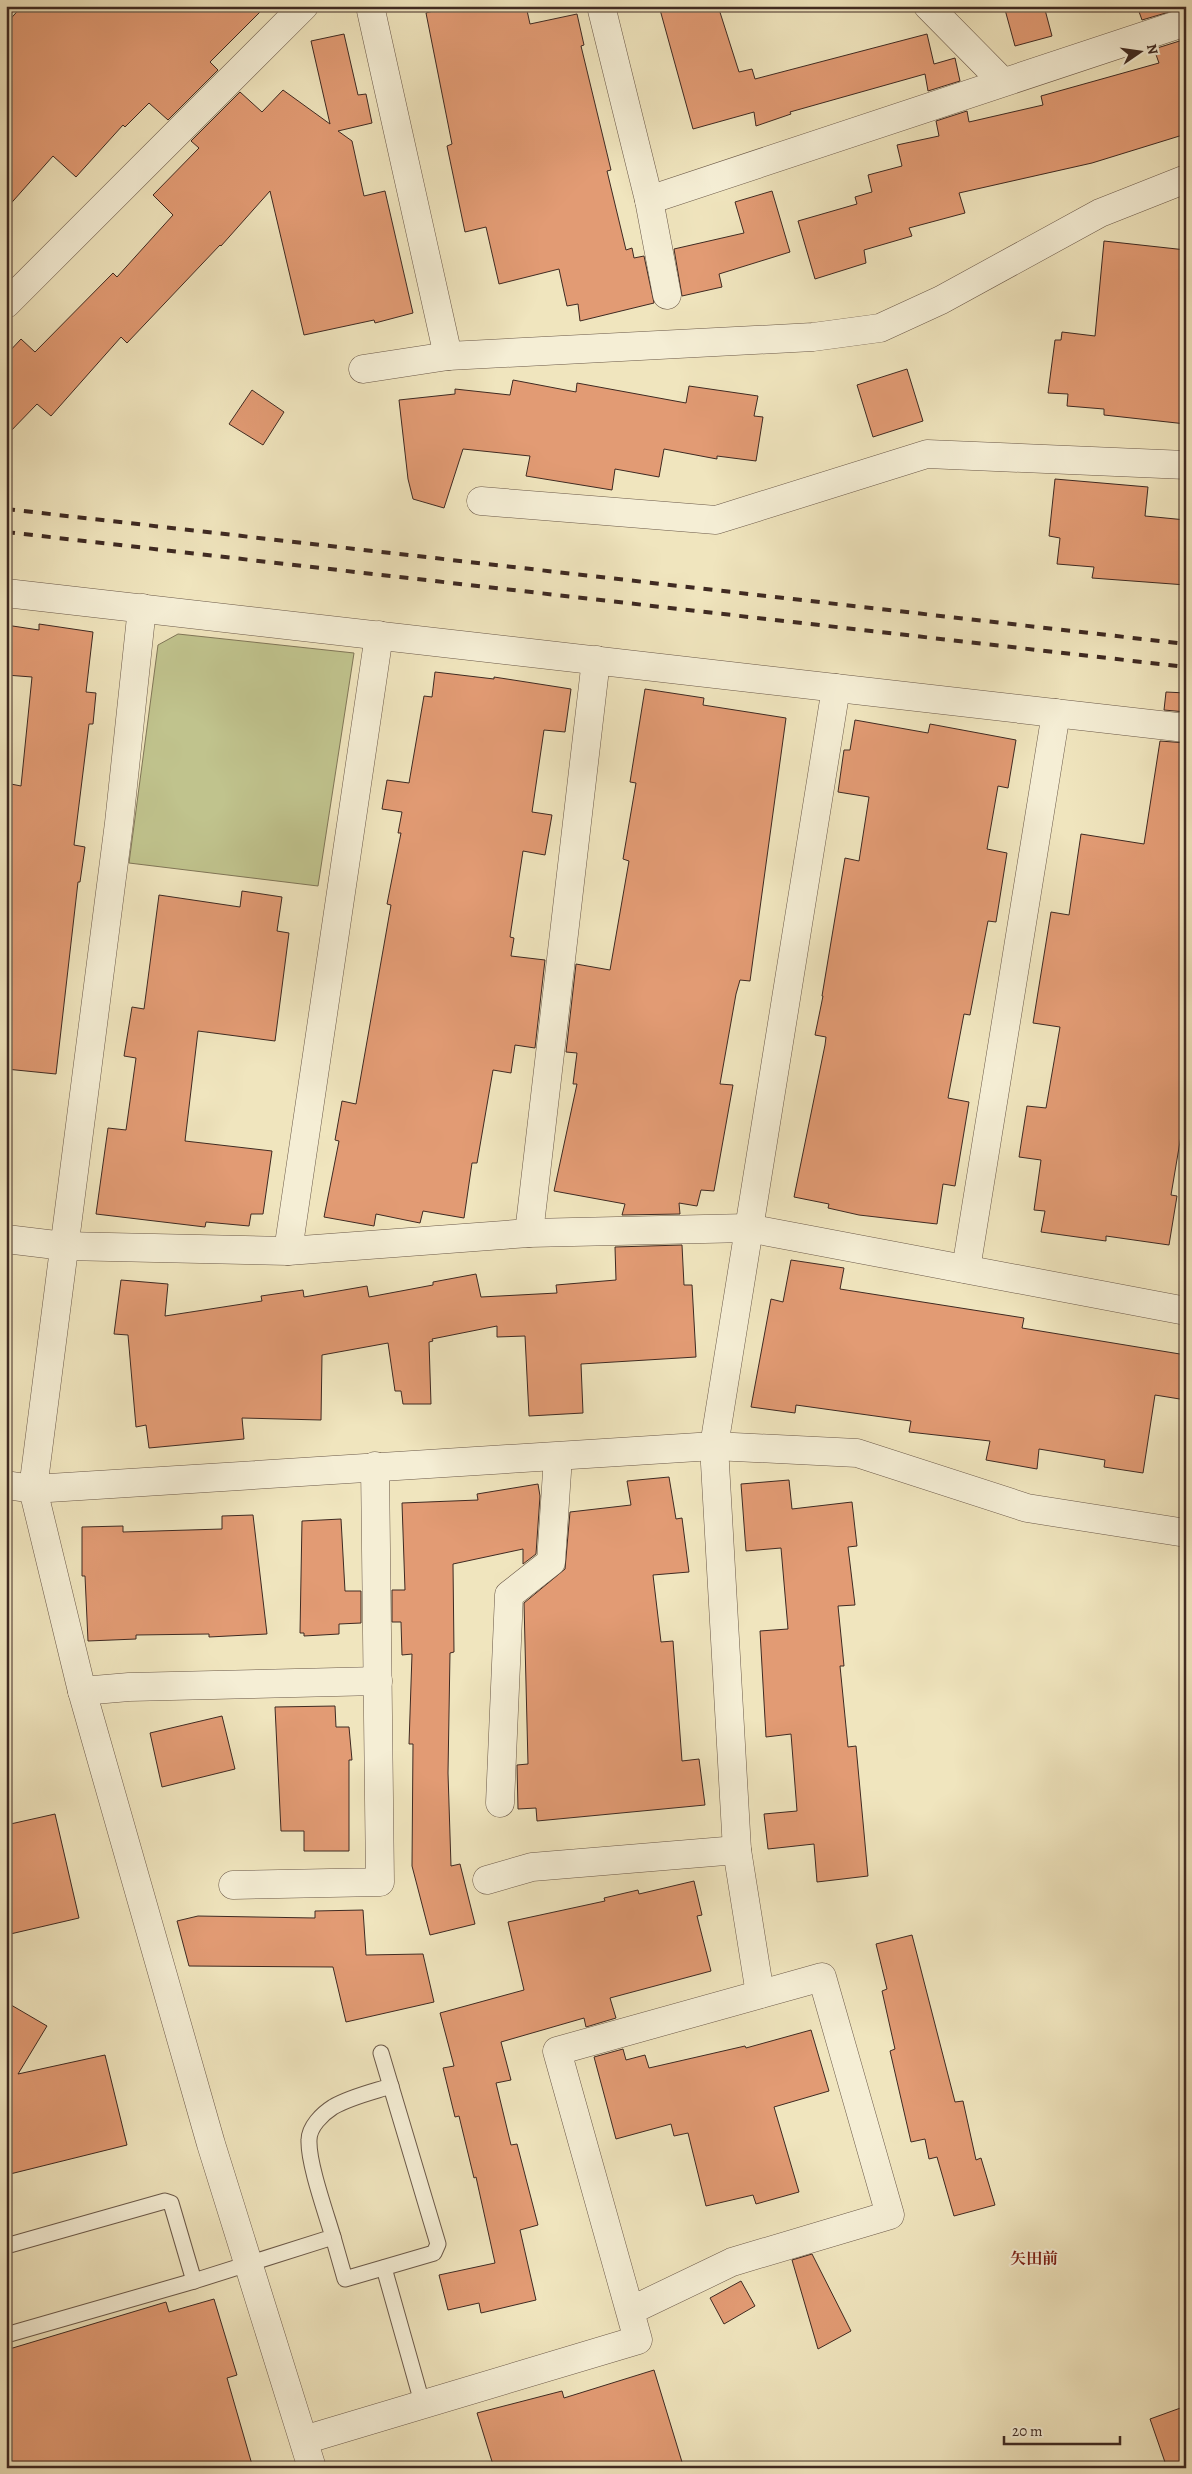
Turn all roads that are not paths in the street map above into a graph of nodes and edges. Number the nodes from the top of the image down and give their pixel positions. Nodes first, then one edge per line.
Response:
1 (304, 6) edge
2 (370, 6) edge
3 (601, 6) edge
4 (928, 6) edge
5 (1186, 22) edge
6 (1002, 81) junction
7 (1186, 179) edge
8 (648, 200) junction
9 (667, 295) dead end
10 (6, 304) edge
11 (448, 356) junction
12 (363, 369) dead end
13 (1186, 464) edge
14 (481, 501) dead end
15 (6, 593) edge
16 (142, 608) junction
17 (379, 635) junction
18 (596, 660) junction
19 (836, 688) junction
20 (1056, 713) junction
21 (1186, 728) edge
22 (748, 1228) junction
23 (528, 1233) junction
24 (6, 1240) edge
25 (64, 1246) junction
26 (288, 1251) junction
27 (966, 1269) junction
28 (1186, 1311) edge
29 (714, 1446) junction
30 (558, 1457) junction
31 (375, 1466) junction
32 (6, 1485) edge
33 (33, 1489) junction
34 (1186, 1533) edge
35 (378, 1680) junction
36 (82, 1691) junction
37 (500, 1803) dead end
38 (737, 1850) junction
39 (487, 1880) dead end
40 (233, 1885) dead end
41 (760, 1994) junction
42 (381, 2052) dead end
43 (391, 2086) junction
44 (333, 2237) junction
45 (6, 2246) edge
46 (247, 2264) junction
47 (384, 2268) junction
48 (194, 2281) junction
49 (630, 2310) junction
50 (6, 2335) edge
51 (423, 2406) junction
52 (304, 2440) junction
53 (312, 2468) edge

1 - 10 street
2 - 11 street
3 - 8 street
4 - 6 street
5 - 6 street
6 - 8 street
7 - 11 street
8 - 9 street
11 - 12 street
13 - 14 street
15 - 16 street
16 - 17 street
16 - 25 street
17 - 18 street
17 - 26 street
18 - 19 street
18 - 23 street
19 - 20 street
19 - 22 street
20 - 21 street
20 - 27 street
22 - 23 street
22 - 27 street
22 - 29 street
23 - 26 street
24 - 25 street
25 - 26 street
25 - 33 street
27 - 28 street
29 - 30 street
29 - 34 street
29 - 38 street
30 - 31 street
30 - 37 street
31 - 33 street
31 - 35 street
32 - 33 street
33 - 36 street
35 - 36 street
35 - 40 street
36 - 46 street
38 - 39 street
38 - 41 street
41 - 49 street
41 - 49 street
42 - 43 lane
43 - 44 lane
43 - 47 lane
44 - 46 lane
44 - 47 lane
45 - 48 lane
46 - 48 lane
46 - 52 street
47 - 51 lane
48 - 50 lane
49 - 51 street
51 - 52 street
52 - 53 street

